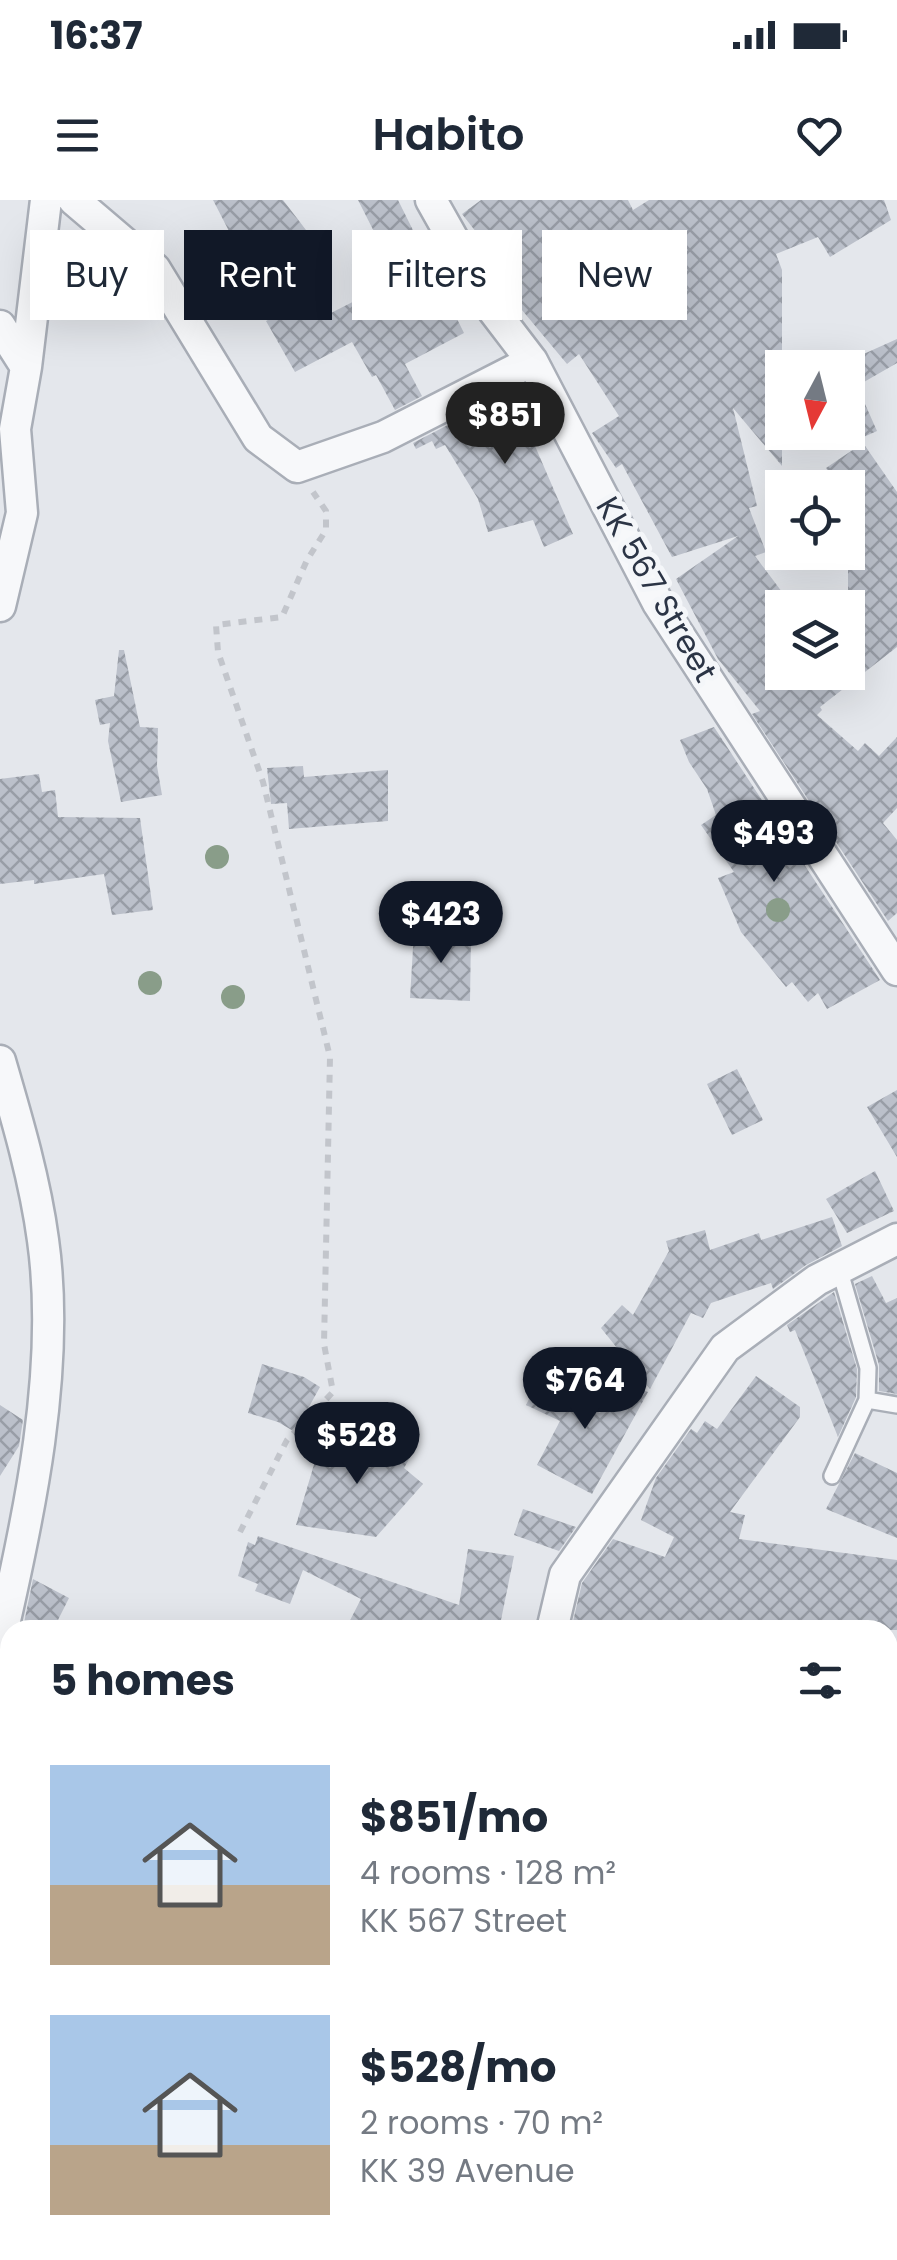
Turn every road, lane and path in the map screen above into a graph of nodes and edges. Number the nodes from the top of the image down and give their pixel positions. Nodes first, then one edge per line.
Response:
1 (46, 200) edge
2 (74, 200) edge
3 (431, 200) edge
4 (0, 326) edge
5 (532, 361) junction
6 (26, 367) junction
7 (297, 468) junction
8 (0, 606) edge
9 (897, 970) edge
10 (0, 1061) edge
11 (897, 1239) edge
12 (840, 1268) junction
13 (867, 1400) junction
14 (897, 1406) edge
15 (832, 1476) dead end
16 (240, 1532) dead end
17 (4, 1620) edge
18 (554, 1620) edge

1 - 6 street
2 - 7 street
3 - 5 street, KK 567 Street
4 - 6 street
5 - 7 street
5 - 9 street, KK 567 Street
6 - 8 street
7 - 16 path
10 - 17 street
11 - 12 street
12 - 13 lane
12 - 18 street
13 - 14 lane
13 - 15 lane

